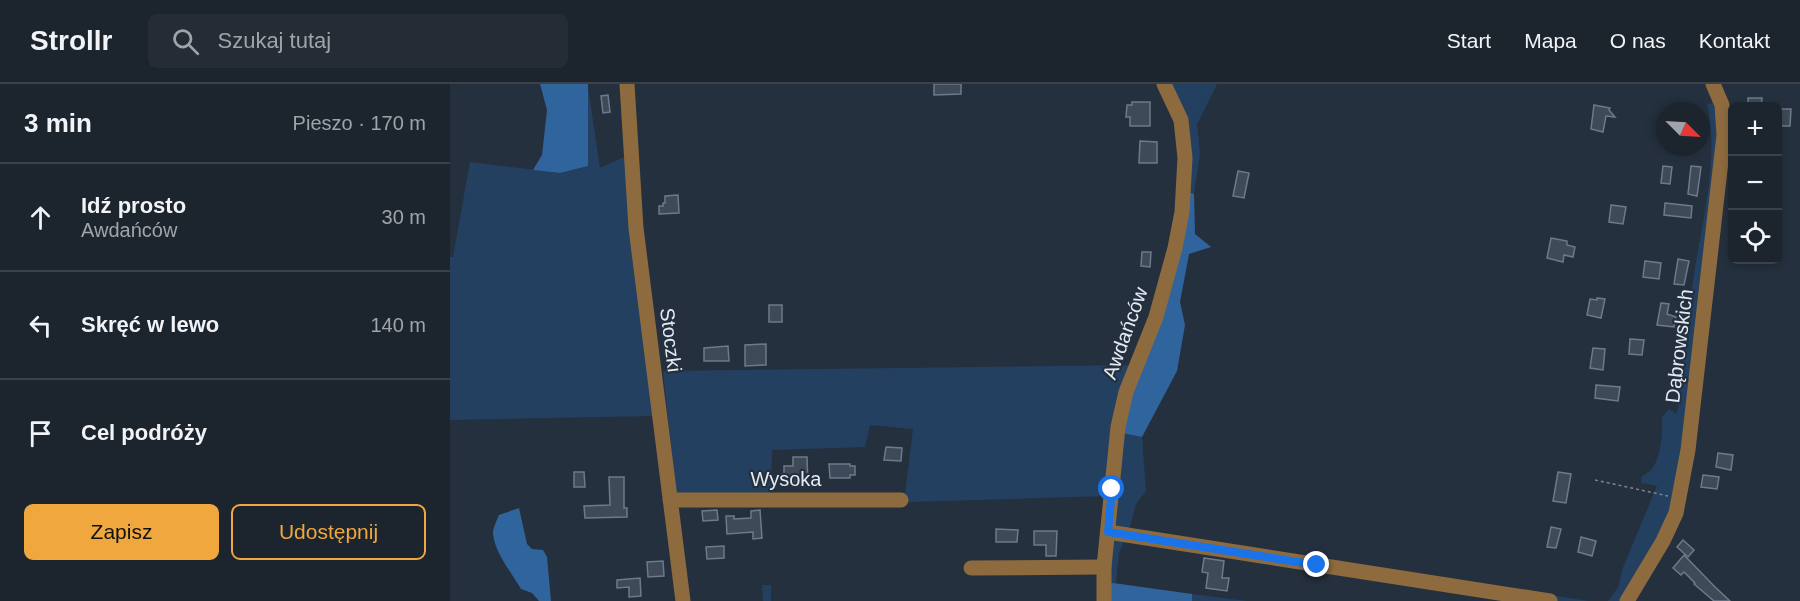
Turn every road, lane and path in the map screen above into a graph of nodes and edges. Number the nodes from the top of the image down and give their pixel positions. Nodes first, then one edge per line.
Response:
1 (627, 84) edge
2 (1164, 84) edge
3 (1713, 84) edge
4 (1595, 480) dead end
5 (1678, 499) junction
6 (670, 500) junction
7 (901, 500) dead end
8 (1108, 532) junction
9 (1104, 567) junction
10 (971, 568) dead end
11 (683, 601) edge
12 (1104, 601) edge
13 (1550, 601) edge
14 (1627, 601) edge

1 - 6 street, Stoczki
2 - 8 street, Awdańców
3 - 5 street, Dąbrowskich
4 - 5 path
5 - 14 street, Dąbrowskich
6 - 7 street, Wysoka
6 - 11 street, Stoczki
8 - 9 street, Awdańców
8 - 13 street
9 - 10 street
9 - 12 street, Awdańców

